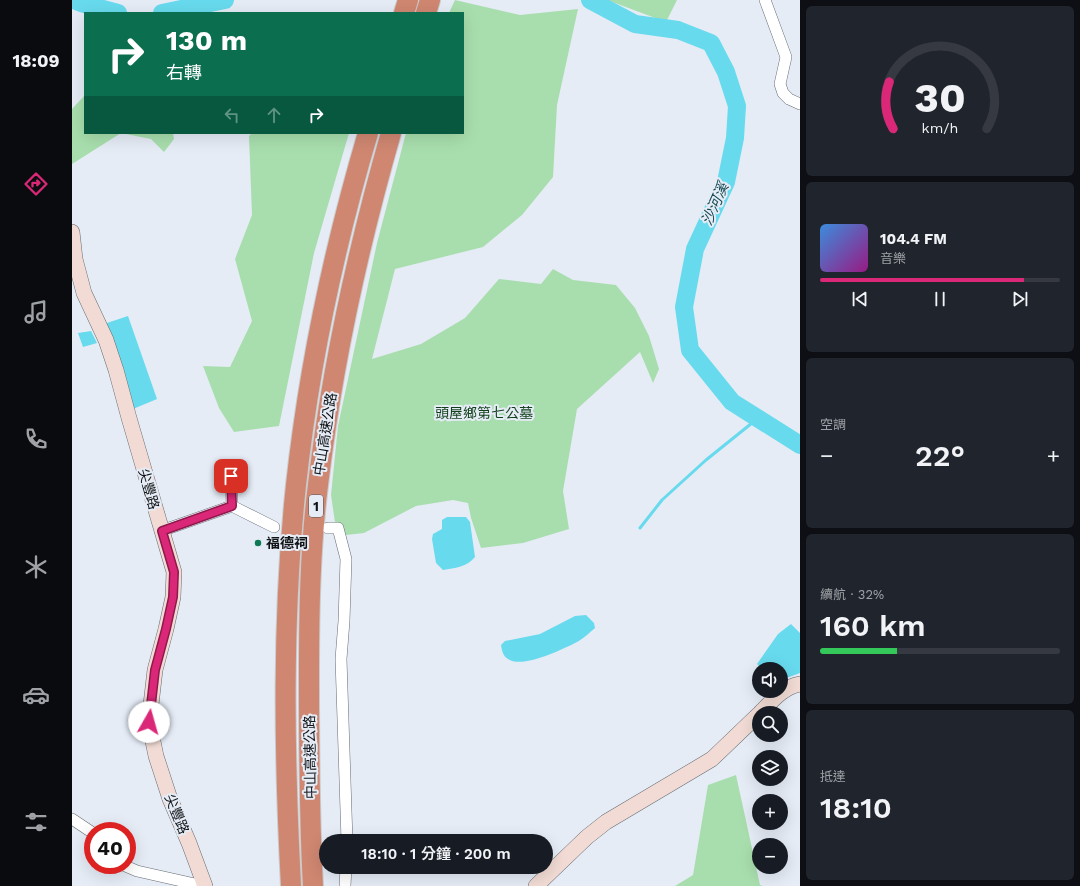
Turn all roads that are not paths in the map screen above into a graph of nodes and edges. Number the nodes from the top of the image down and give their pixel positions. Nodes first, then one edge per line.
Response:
1 (408, 0) edge
2 (430, 0) edge
3 (765, 0) edge
4 (404, 12) edge
5 (426, 12) edge
6 (800, 104) edge
7 (368, 134) edge
8 (391, 134) edge
9 (72, 232) edge
10 (231, 476) dead end
11 (232, 506) junction
12 (274, 527) dead end
13 (328, 528) dead end
14 (162, 531) junction
15 (800, 684) edge
16 (766, 706) edge
17 (752, 720) edge
18 (72, 819) edge
19 (84, 827) edge
20 (347, 834) edge
21 (136, 871) edge
22 (346, 874) edge
23 (204, 886) edge
24 (291, 886) edge
25 (313, 886) edge
26 (345, 886) edge
27 (536, 886) edge

1 - 4 highway
2 - 5 highway
3 - 6 street
7 - 24 highway, 中山高速公路 / 1
8 - 25 highway, 中山高速公路 / 1
9 - 14 street, 尖豐路
10 - 11 street
11 - 12 street
11 - 14 street
13 - 20 street
14 - 23 street, 尖豐路
15 - 16 street
17 - 27 street
18 - 19 street
21 - 23 street
22 - 26 street

